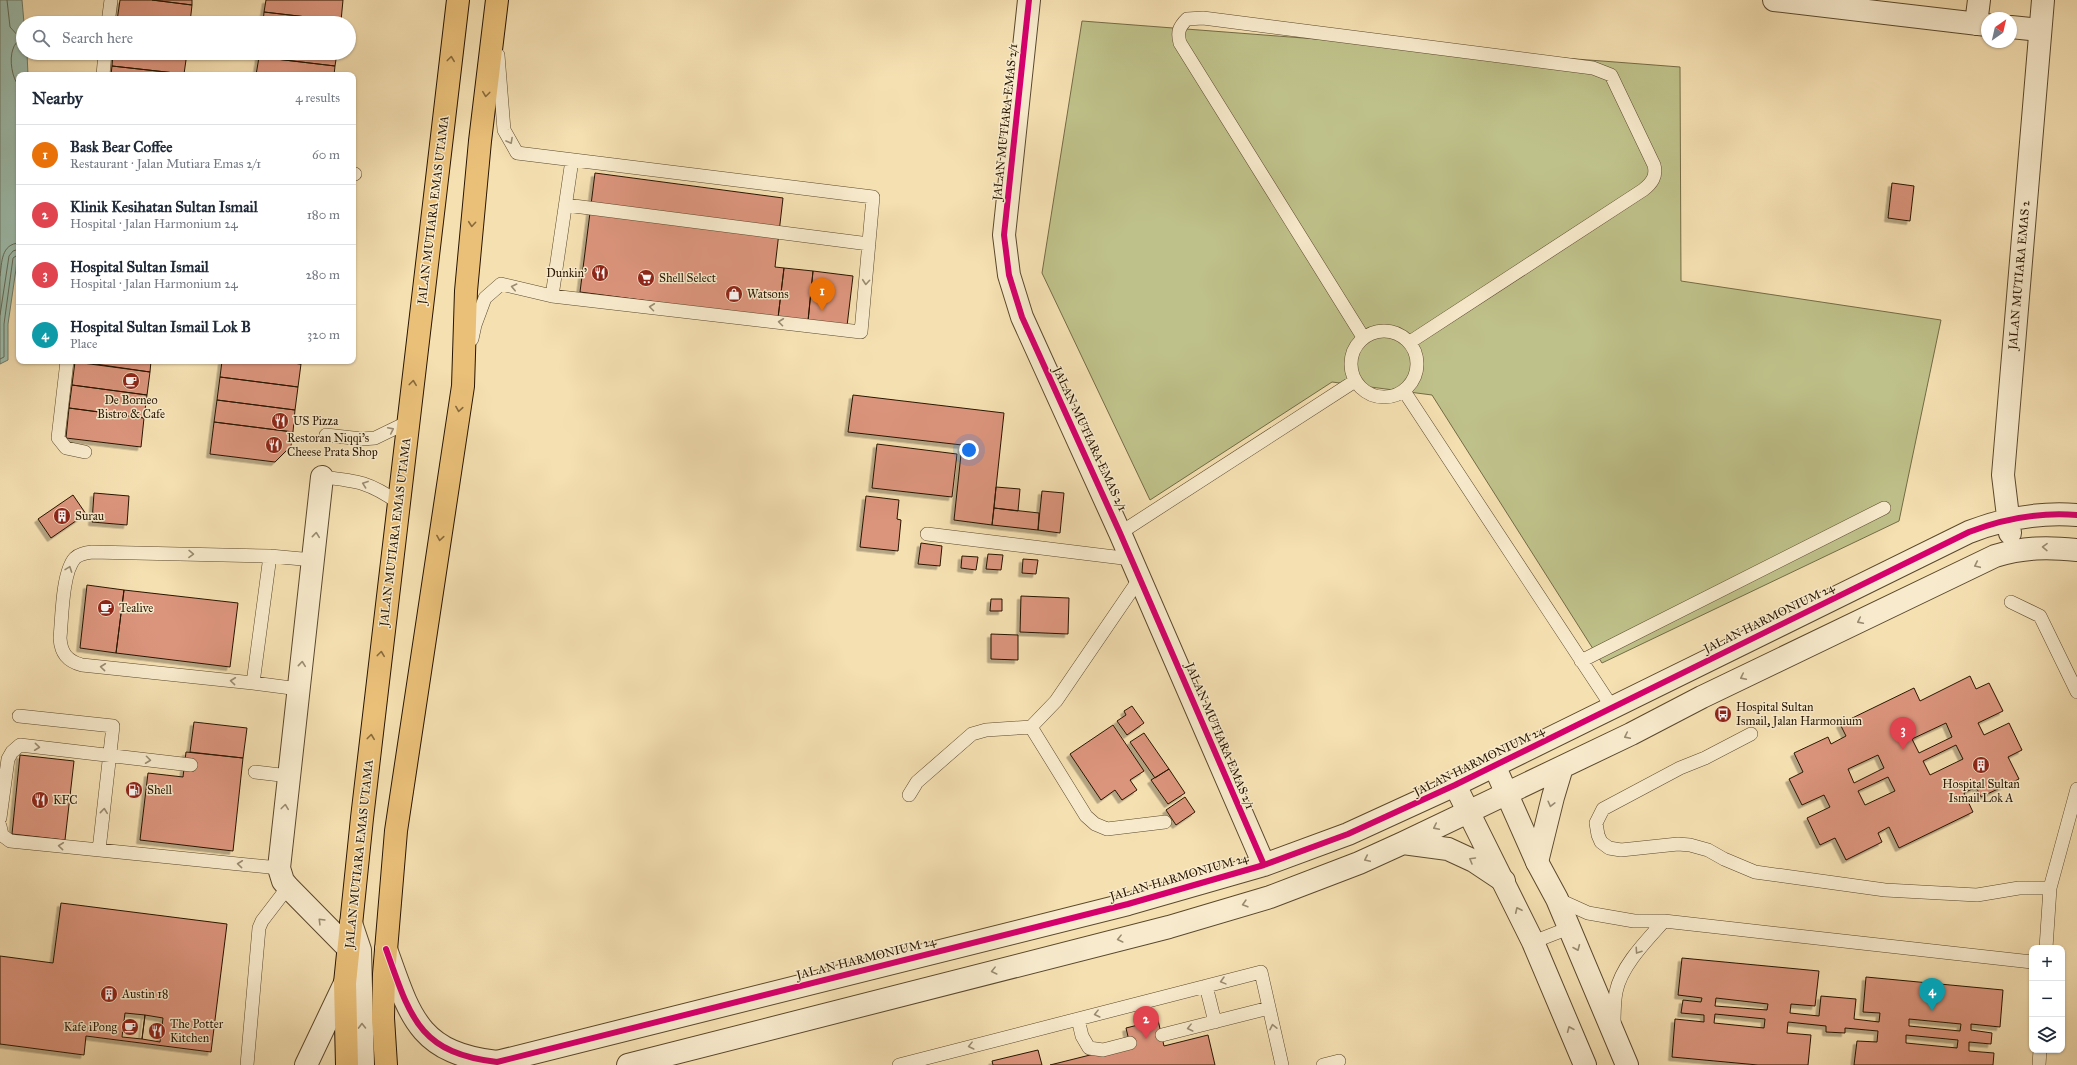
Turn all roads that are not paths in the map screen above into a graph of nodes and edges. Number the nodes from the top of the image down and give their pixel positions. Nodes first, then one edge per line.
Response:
1 (111, 0) edge
2 (458, 0) edge
3 (1029, 0) edge
4 (1774, 0) edge
5 (1978, 0) edge
6 (2043, 0) edge
7 (496, 10) edge
8 (109, 16) edge
9 (1981, 19) edge
10 (1981, 25) edge
11 (2017, 28) edge
12 (2040, 30) junction
13 (104, 60) edge
14 (103, 72) edge
15 (572, 160) junction
16 (566, 205) junction
17 (869, 244) junction
18 (552, 296) junction
19 (1363, 337) junction
20 (1410, 342) junction
21 (67, 364) edge
22 (1355, 381) junction
23 (463, 386) junction
24 (1404, 391) junction
25 (408, 422) junction
26 (326, 435) dead end
27 (85, 452) dead end
28 (322, 477) joint
29 (399, 502) junction
30 (1884, 508) dead end
31 (2077, 515) edge
32 (2007, 519) junction
33 (1120, 533) junction
34 (927, 534) dead end
35 (2013, 550) junction
36 (2077, 550) edge
37 (270, 556) junction
38 (313, 560) junction
39 (1136, 568) junction
40 (2011, 602) dead end
41 (1582, 661) junction
42 (253, 683) junction
43 (299, 690) junction
44 (2077, 692) edge
45 (1612, 707) junction
46 (19, 716) dead end
47 (1031, 727) junction
48 (1751, 734) dead end
49 (110, 755) junction
50 (191, 765) dead end
51 (1494, 765) junction
52 (1562, 767) junction
53 (254, 772) dead end
54 (289, 776) junction
55 (1455, 785) junction
56 (2077, 789) edge
57 (1507, 794) junction
58 (909, 795) dead end
59 (1469, 811) junction
60 (0, 818) edge
61 (1165, 822) dead end
62 (0, 826) edge
63 (1402, 843) junction
64 (99, 850) junction
65 (1537, 862) junction
66 (1264, 865) junction
67 (283, 878) junction
68 (1504, 881) junction
69 (2050, 888) junction
70 (1557, 899) junction
71 (1664, 921) junction
72 (351, 923) junction
73 (1569, 928) junction
74 (1533, 942) junction
75 (2046, 945) edge
76 (349, 949) junction
77 (386, 949) junction
78 (2029, 962) edge
79 (344, 983) junction
80 (1206, 986) junction
81 (1269, 1008) junction
82 (1078, 1019) junction
83 (1215, 1022) junction
84 (1613, 1032) junction
85 (1162, 1035) dead end
86 (1130, 1043) dead end
87 (2040, 1053) edge
88 (1339, 1061) dead end
89 (247, 1065) edge
90 (306, 1065) edge
91 (347, 1065) edge
92 (363, 1065) edge
93 (386, 1065) edge
94 (628, 1065) edge
95 (899, 1065) edge
96 (1282, 1065) edge
97 (1323, 1065) edge
98 (1585, 1065) edge
99 (1627, 1065) edge
100 (2039, 1065) edge

1 - 8 lane
25 -> 2 main road, JALAN MUTIARA EMAS UTAMA
3 - 33 street, JALAN MUTIARA EMAS 2/1
4 - 10 street
5 - 9 street
6 - 12 street, JALAN MUTIARA EMAS 2
7 -> 15 lane
7 -> 23 main road
11 - 12 street
12 - 32 street, JALAN MUTIARA EMAS 2
13 - 14 lane
15 - 16 lane
15 - 17 lane
16 - 17 lane
16 - 18 lane
17 -> 18 lane
18 -> 23 lane
19 - 20 lane
19 - 20 lane
19 - 22 lane
20 - 24 lane
21 - 27 lane
22 - 24 lane
22 - 33 lane
23 -> 77 main road
24 - 41 lane
26 -> 25 lane
25 - 29 main road, JALAN MUTIARA EMAS UTAMA
29 -> 28 lane
38 -> 28 street
72 -> 29 main road, JALAN MUTIARA EMAS UTAMA
30 - 41 lane
31 - 32 street, JALAN HARMONIUM 24
32 - 35 street, JALAN MUTIARA EMAS 2
32 - 45 street, JALAN HARMONIUM 24
33 - 39 street, JALAN MUTIARA EMAS 2/1
34 - 39 lane
36 -> 35 street
35 -> 52 street
37 - 38 lane
37 - 42 lane
42 -> 37 lane
43 -> 38 street
39 - 47 lane
39 - 66 street, JALAN MUTIARA EMAS 2/1
40 - 44 lane
41 - 45 lane
42 - 43 lane
43 - 54 street
45 - 51 street, JALAN HARMONIUM 24
46 - 49 lane
47 - 58 lane
47 - 61 lane
48 - 69 lane
49 -> 50 lane
60 -> 49 lane
64 -> 49 lane
51 - 55 street, JALAN HARMONIUM 24
51 - 57 street
52 - 57 street
52 -> 65 street
53 - 54 lane
67 -> 54 street
55 - 59 street
55 - 66 street, JALAN HARMONIUM 24
56 - 69 lane
57 - 59 street
57 - 65 street
59 -> 63 street
59 - 68 street
64 -> 62 lane
68 -> 63 street
63 -> 94 street
67 -> 64 lane
65 - 70 street
66 - 77 street, JALAN HARMONIUM 24
76 -> 67 street
67 - 89 lane
74 -> 68 street
69 - 75 lane
70 - 71 lane
70 - 73 street
71 - 78 lane
71 -> 84 lane
72 - 76 main road, JALAN MUTIARA EMAS UTAMA
92 -> 72 street
73 - 74 lane
73 -> 84 street
98 -> 74 street
76 - 79 main road, JALAN MUTIARA EMAS UTAMA
77 - 93 main road
79 - 90 street
79 - 91 main road, JALAN MUTIARA EMAS UTAMA
81 -> 80 lane
80 -> 82 lane
80 - 83 lane
81 - 83 lane
96 -> 81 lane
82 - 86 lane
82 -> 95 lane
83 -> 85 lane
84 - 99 street
87 - 100 lane
88 - 97 lane

